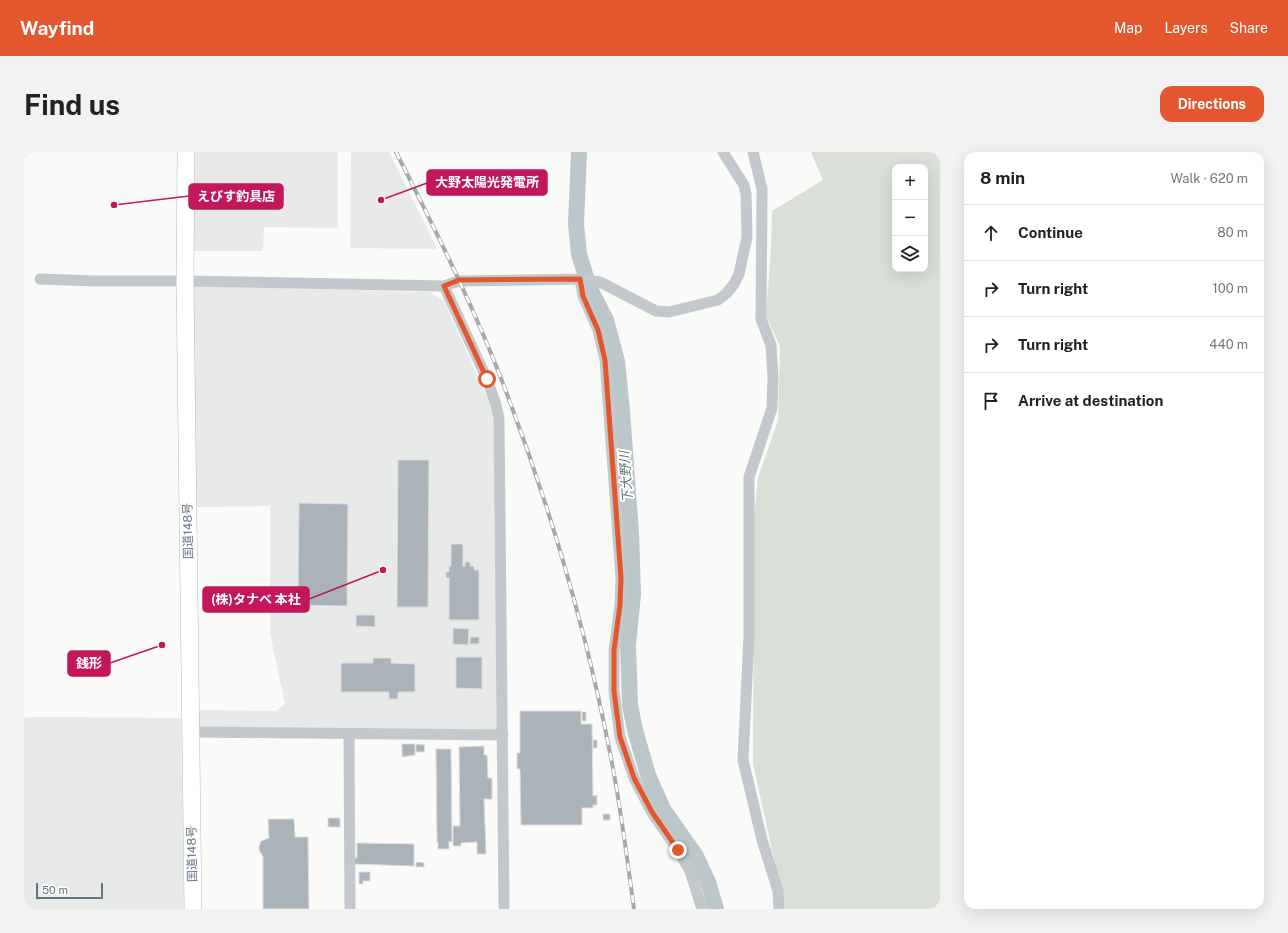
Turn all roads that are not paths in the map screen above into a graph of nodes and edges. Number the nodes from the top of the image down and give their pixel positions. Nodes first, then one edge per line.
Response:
1 (186, 152) edge
2 (723, 152) edge
3 (753, 152) edge
4 (40, 279) dead end
5 (580, 279) junction
6 (185, 281) junction
7 (444, 286) junction
8 (191, 732) junction
9 (349, 734) junction
10 (503, 736) junction
11 (193, 909) edge
12 (350, 909) edge
13 (504, 909) edge
14 (702, 909) edge
15 (780, 909) edge

1 - 6 highway, 国道148号
2 - 5 street
3 - 15 street
4 - 6 street
5 - 7 street
5 - 14 street
6 - 7 street
6 - 8 highway, 国道148号
7 - 10 street
8 - 9 street
8 - 11 highway, 国道148号
9 - 10 street
9 - 12 street
10 - 13 street

